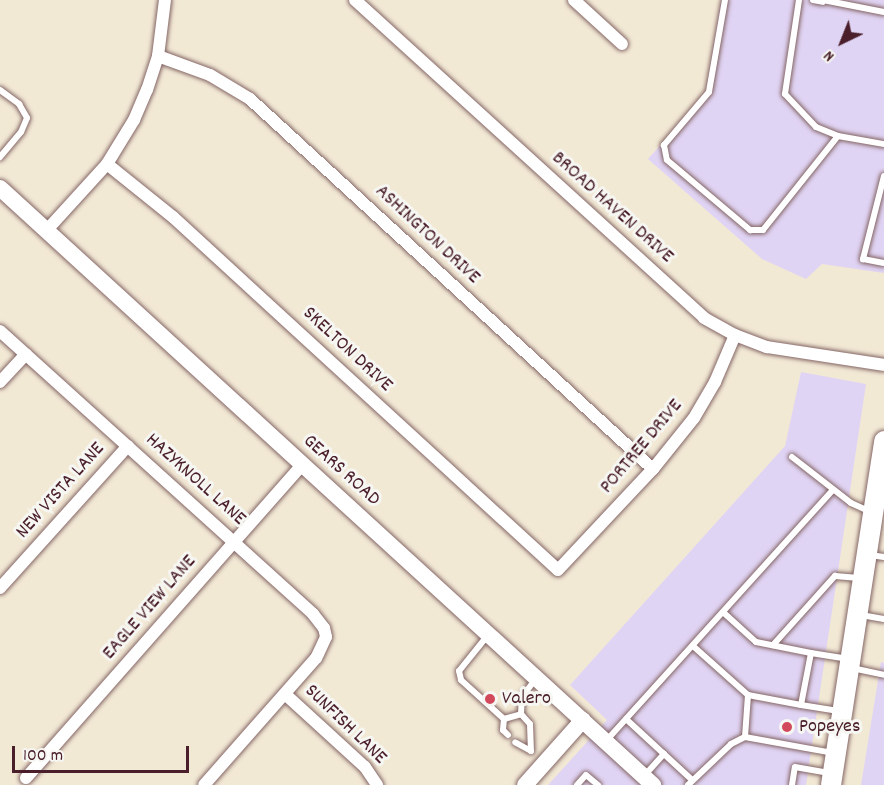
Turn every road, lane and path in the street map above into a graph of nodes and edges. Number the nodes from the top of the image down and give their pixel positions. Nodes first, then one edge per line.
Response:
1 (165, 0) edge
2 (355, 0) edge
3 (573, 0) edge
4 (725, 0) edge
5 (799, 0) edge
6 (813, 0) edge
7 (823, 1) edge
8 (884, 12) edge
9 (622, 44) dead end
10 (158, 56) junction
11 (0, 90) edge
12 (838, 136) junction
13 (884, 144) edge
14 (0, 157) edge
15 (107, 164) junction
16 (884, 176) edge
17 (0, 188) edge
18 (46, 231) junction
19 (884, 263) edge
20 (0, 331) edge
21 (735, 335) junction
22 (26, 354) junction
23 (884, 365) edge
24 (0, 382) edge
25 (884, 441) edge
26 (128, 446) junction
27 (792, 457) dead end
28 (303, 464) junction
29 (653, 469) junction
30 (833, 490) junction
31 (872, 512) junction
32 (234, 542) junction
33 (875, 556) edge
34 (558, 570) joint
35 (862, 578) junction
36 (0, 588) edge
37 (724, 613) junction
38 (857, 614) junction
39 (884, 619) edge
40 (489, 634) junction
41 (773, 645) junction
42 (693, 646) junction
43 (811, 653) junction
44 (850, 663) junction
45 (884, 675) edge
46 (537, 678) junction
47 (285, 694) junction
48 (748, 695) junction
49 (801, 705) junction
50 (842, 712) junction
51 (521, 714) junction
52 (504, 719) junction
53 (626, 719) junction
54 (583, 720) junction
55 (508, 735) dead end
56 (745, 737) junction
57 (515, 742) dead end
58 (606, 742) junction
59 (531, 751) junction
60 (664, 754) junction
61 (836, 754) junction
62 (545, 762) junction
63 (27, 778) dead end
64 (832, 779) edge
65 (648, 781) edge
66 (690, 783) edge
67 (204, 785) edge
68 (377, 785) edge
69 (525, 785) edge
70 (577, 785) edge
71 (598, 785) edge
72 (792, 785) edge

1 - 10 street
2 - 21 street, BROAD HAVEN DRIVE
3 - 9 street
4 - 12 lane
5 - 12 lane
6 - 7 lane
7 - 8 lane
10 - 15 street
10 - 29 street, ASHINGTON DRIVE
11 - 14 lane
12 - 13 lane
15 - 18 street
15 - 34 street, SKELTON DRIVE
16 - 19 lane
17 - 18 main road, GEARS ROAD
18 - 28 main road, GEARS ROAD
20 - 22 street, HAZYKNOLL LANE
21 - 23 street, BROAD HAVEN DRIVE
21 - 29 street, PORTREE DRIVE
22 - 24 street
22 - 26 street, HAZYKNOLL LANE
25 - 31 main road
26 - 32 street, HAZYKNOLL LANE
26 - 36 street, NEW VISTA LANE
27 - 30 lane
28 - 32 street, EAGLE VIEW LANE
28 - 40 main road, GEARS ROAD
29 - 34 street, PORTREE DRIVE
30 - 31 lane
30 - 37 lane
31 - 33 main road
32 - 47 street, HAZYKNOLL LANE
32 - 63 street, EAGLE VIEW LANE
33 - 35 main road
35 - 38 main road
35 - 41 lane
37 - 41 lane
37 - 42 lane
38 - 39 lane
38 - 44 main road
40 - 46 main road, GEARS ROAD
40 - 52 lane
41 - 43 lane
42 - 48 lane
42 - 53 lane
43 - 44 lane
43 - 49 lane
44 - 45 lane
44 - 50 main road
46 - 51 lane
46 - 54 main road, GEARS ROAD
47 - 67 street, HAZYKNOLL LANE
47 - 68 street, SUNFISH LANE
48 - 49 lane
48 - 56 lane
49 - 50 lane
50 - 61 main road
51 - 52 lane
51 - 59 lane
52 - 55 lane
53 - 58 lane
53 - 60 lane
54 - 58 main road, GEARS ROAD
54 - 62 main road
56 - 61 lane
56 - 66 lane
57 - 59 lane
58 - 65 main road, GEARS ROAD
59 - 62 lane
60 - 65 lane
60 - 66 lane
61 - 64 main road
62 - 69 main road
64 - 72 lane
70 - 71 lane

